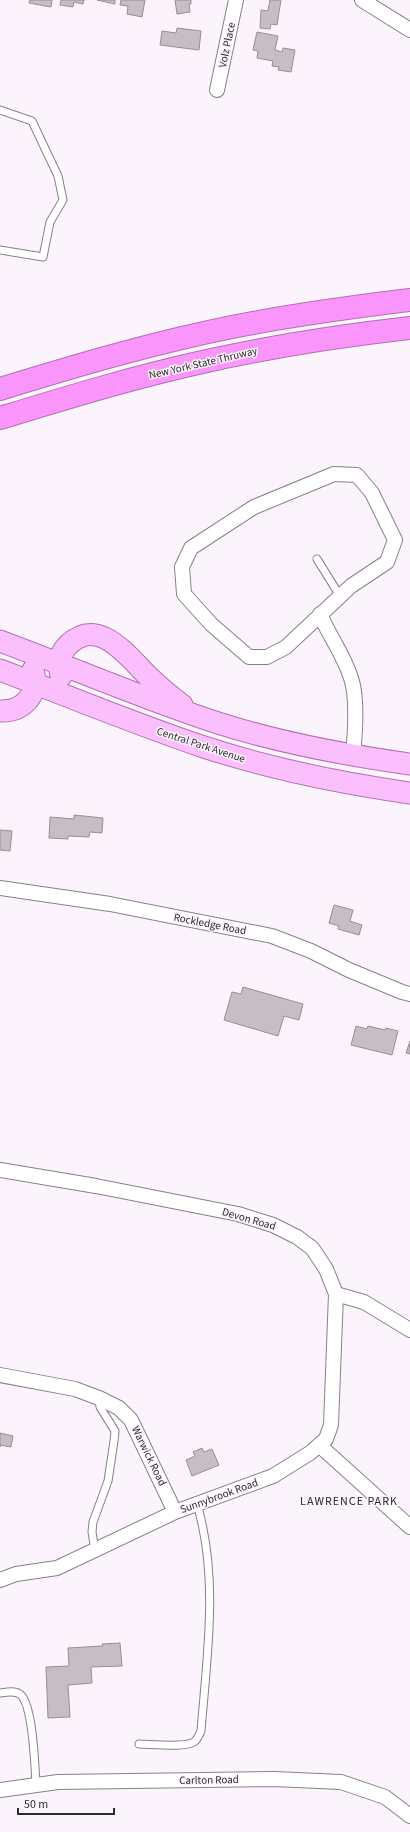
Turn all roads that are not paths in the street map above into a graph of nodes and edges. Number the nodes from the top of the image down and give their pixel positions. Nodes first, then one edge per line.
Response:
1 (236, 0) edge
2 (362, 0) edge
3 (410, 30) edge
4 (217, 90) dead end
5 (0, 110) edge
6 (0, 250) edge
7 (410, 300) edge
8 (410, 328) edge
9 (55, 372) junction
10 (0, 384) edge
11 (0, 389) edge
12 (0, 418) edge
13 (317, 559) dead end
14 (340, 596) junction
15 (320, 614) junction
16 (0, 641) edge
17 (20, 648) junction
18 (59, 663) junction
19 (0, 670) edge
20 (35, 683) junction
21 (69, 697) junction
22 (0, 711) edge
23 (193, 714) junction
24 (353, 756) junction
25 (410, 764) edge
26 (410, 793) edge
27 (0, 888) edge
28 (410, 994) edge
29 (0, 1170) edge
30 (336, 1294) junction
31 (410, 1330) edge
32 (0, 1375) edge
33 (99, 1398) junction
34 (319, 1445) junction
35 (197, 1504) junction
36 (175, 1512) junction
37 (410, 1527) edge
38 (95, 1551) junction
39 (0, 1580) edge
40 (0, 1693) edge
41 (138, 1744) dead end
42 (36, 1784) junction
43 (0, 1790) edge
44 (410, 1816) edge

1 - 4 street, Volz Place
2 - 3 street
5 - 6 lane
7 - 9 highway
8 - 12 highway, New York State Thruway
9 - 10 highway
9 - 11 highway
13 - 14 lane
14 - 15 street
14 - 15 street
15 - 24 street
16 - 17 main road
17 - 18 main road
17 - 20 main road
18 - 21 main road
18 - 23 main road
18 - 23 main road
19 - 20 main road, Central Park Avenue
20 - 21 main road, Central Park Avenue
20 - 22 main road
21 - 26 main road, Central Park Avenue
23 - 24 main road
24 - 25 main road
27 - 28 street, Rockledge Road
29 - 30 street, Devon Road
30 - 31 street
30 - 34 street, Devon Road
32 - 33 street, Warwick Road
33 - 36 street, Warwick Road
33 - 38 lane
34 - 35 street, Sunnybrook Road
34 - 37 street
35 - 36 street, Sunnybrook Road
35 - 41 lane
36 - 38 street, Sunnybrook Road
38 - 39 street, Sunnybrook Road
40 - 42 lane
42 - 43 street, Carlton Road
42 - 44 street, Carlton Road

